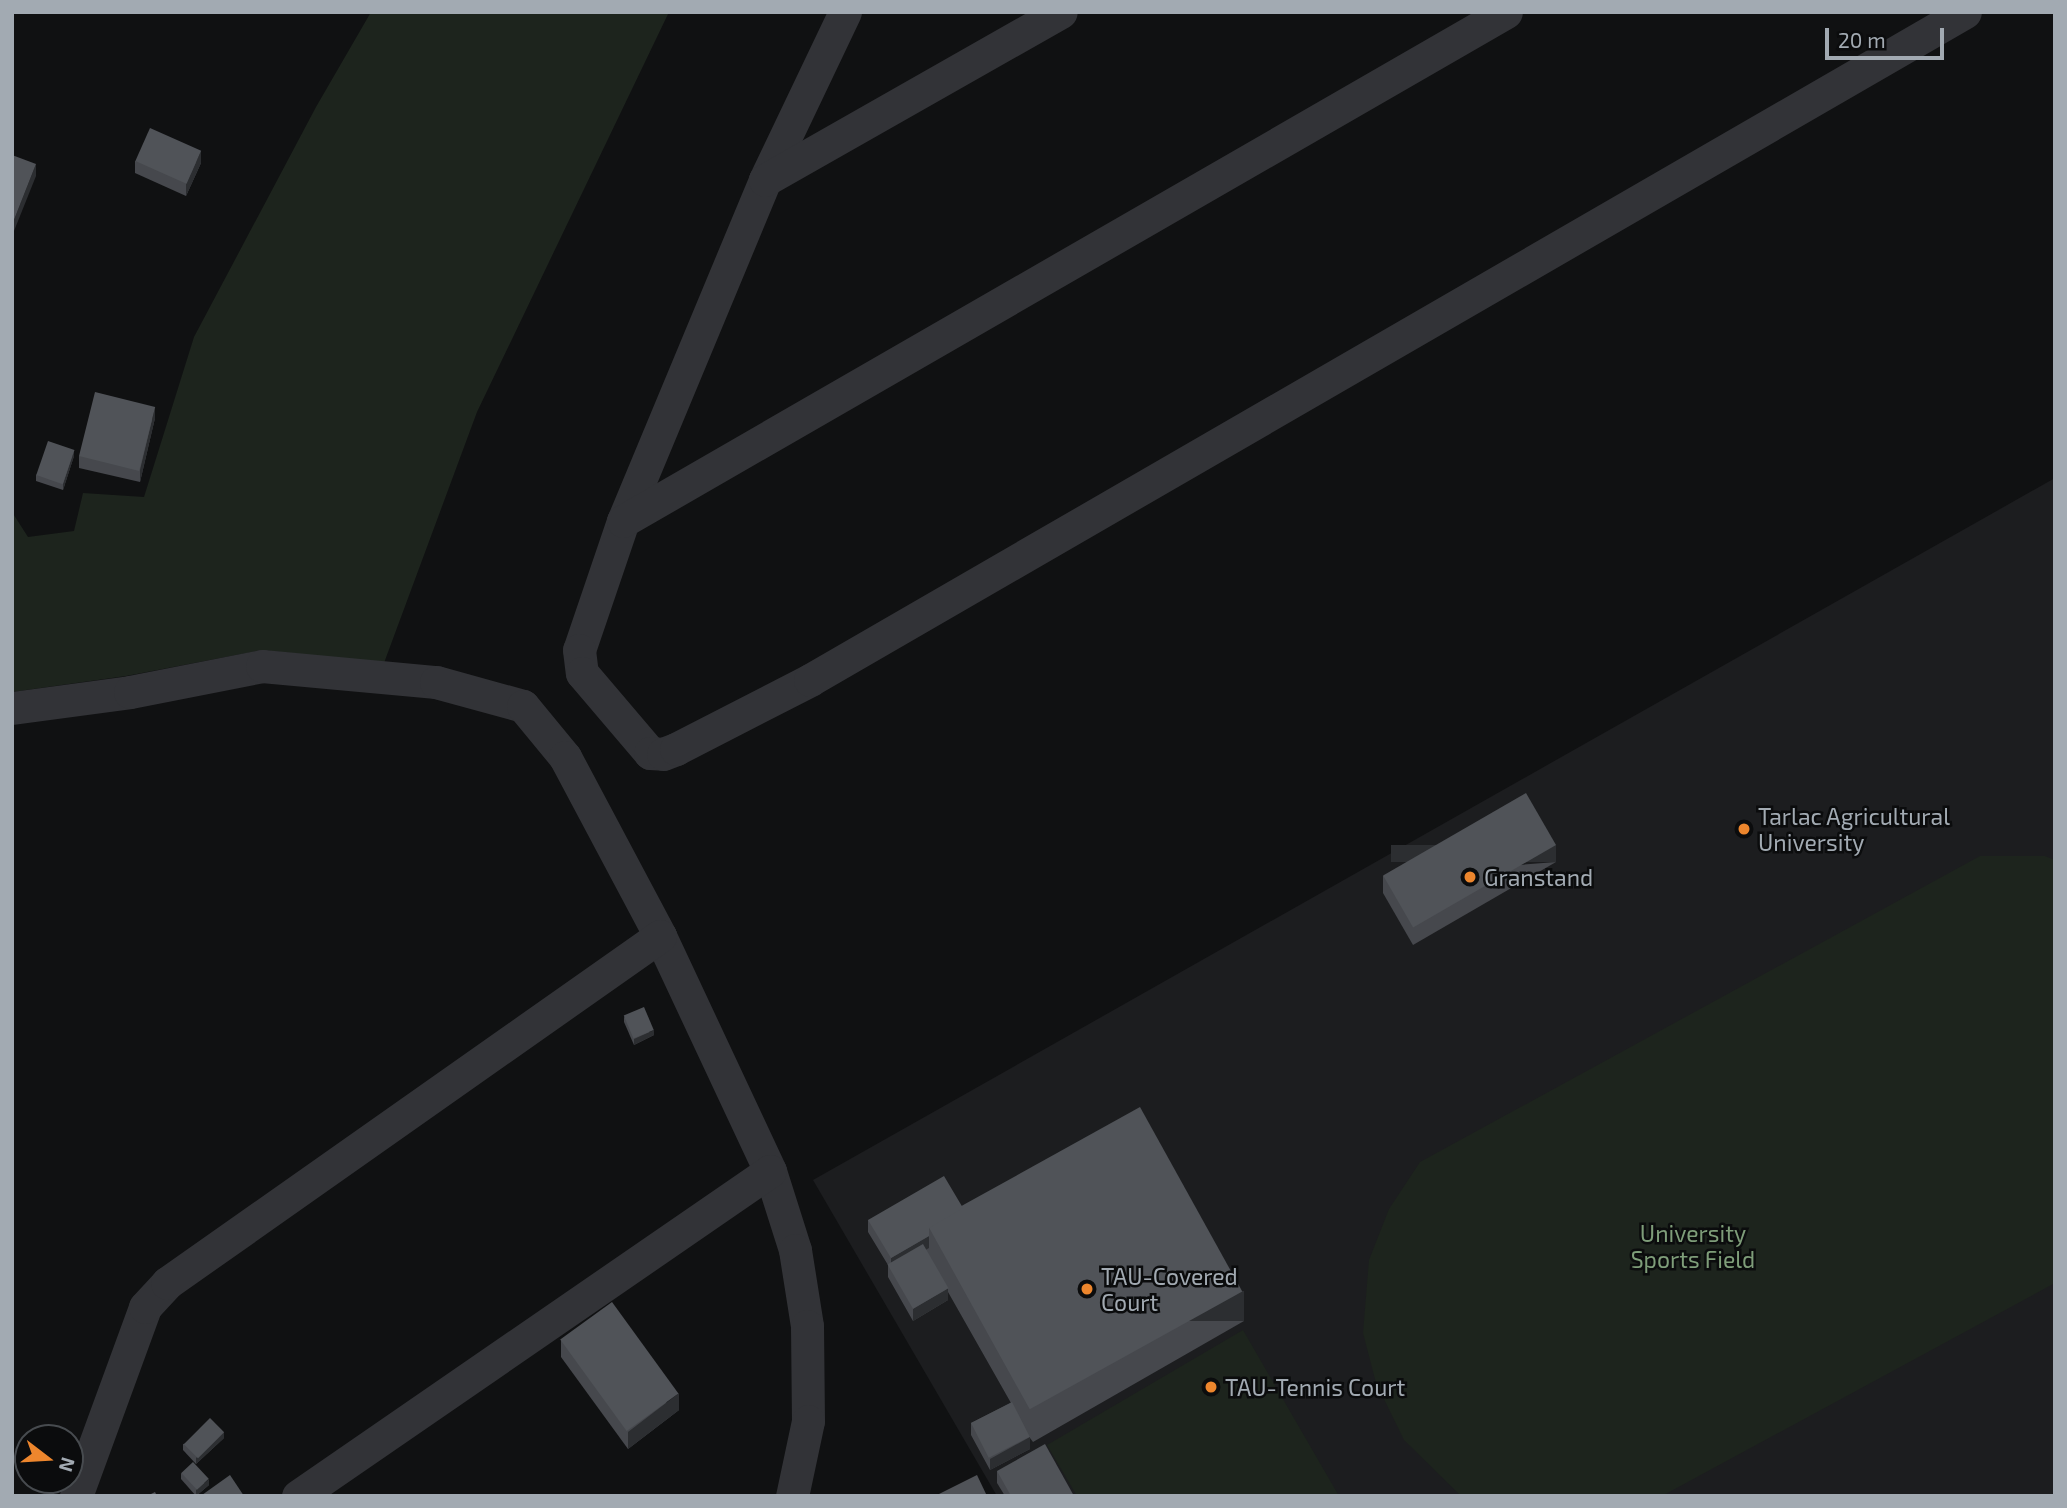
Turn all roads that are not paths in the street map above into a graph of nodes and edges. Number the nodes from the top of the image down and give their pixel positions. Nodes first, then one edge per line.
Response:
1 (845, 12) edge
2 (1061, 12) edge
3 (1506, 12) edge
4 (1965, 12) edge
5 (765, 180) junction
6 (623, 521) junction
7 (12, 708) edge
8 (660, 936) junction
9 (770, 1171) junction
10 (76, 1496) edge
11 (298, 1496) edge
12 (792, 1496) edge

1 - 5 street
2 - 5 street
3 - 6 street
4 - 6 street
5 - 6 street
7 - 8 street
8 - 9 street
8 - 10 street
9 - 11 street
9 - 12 street

